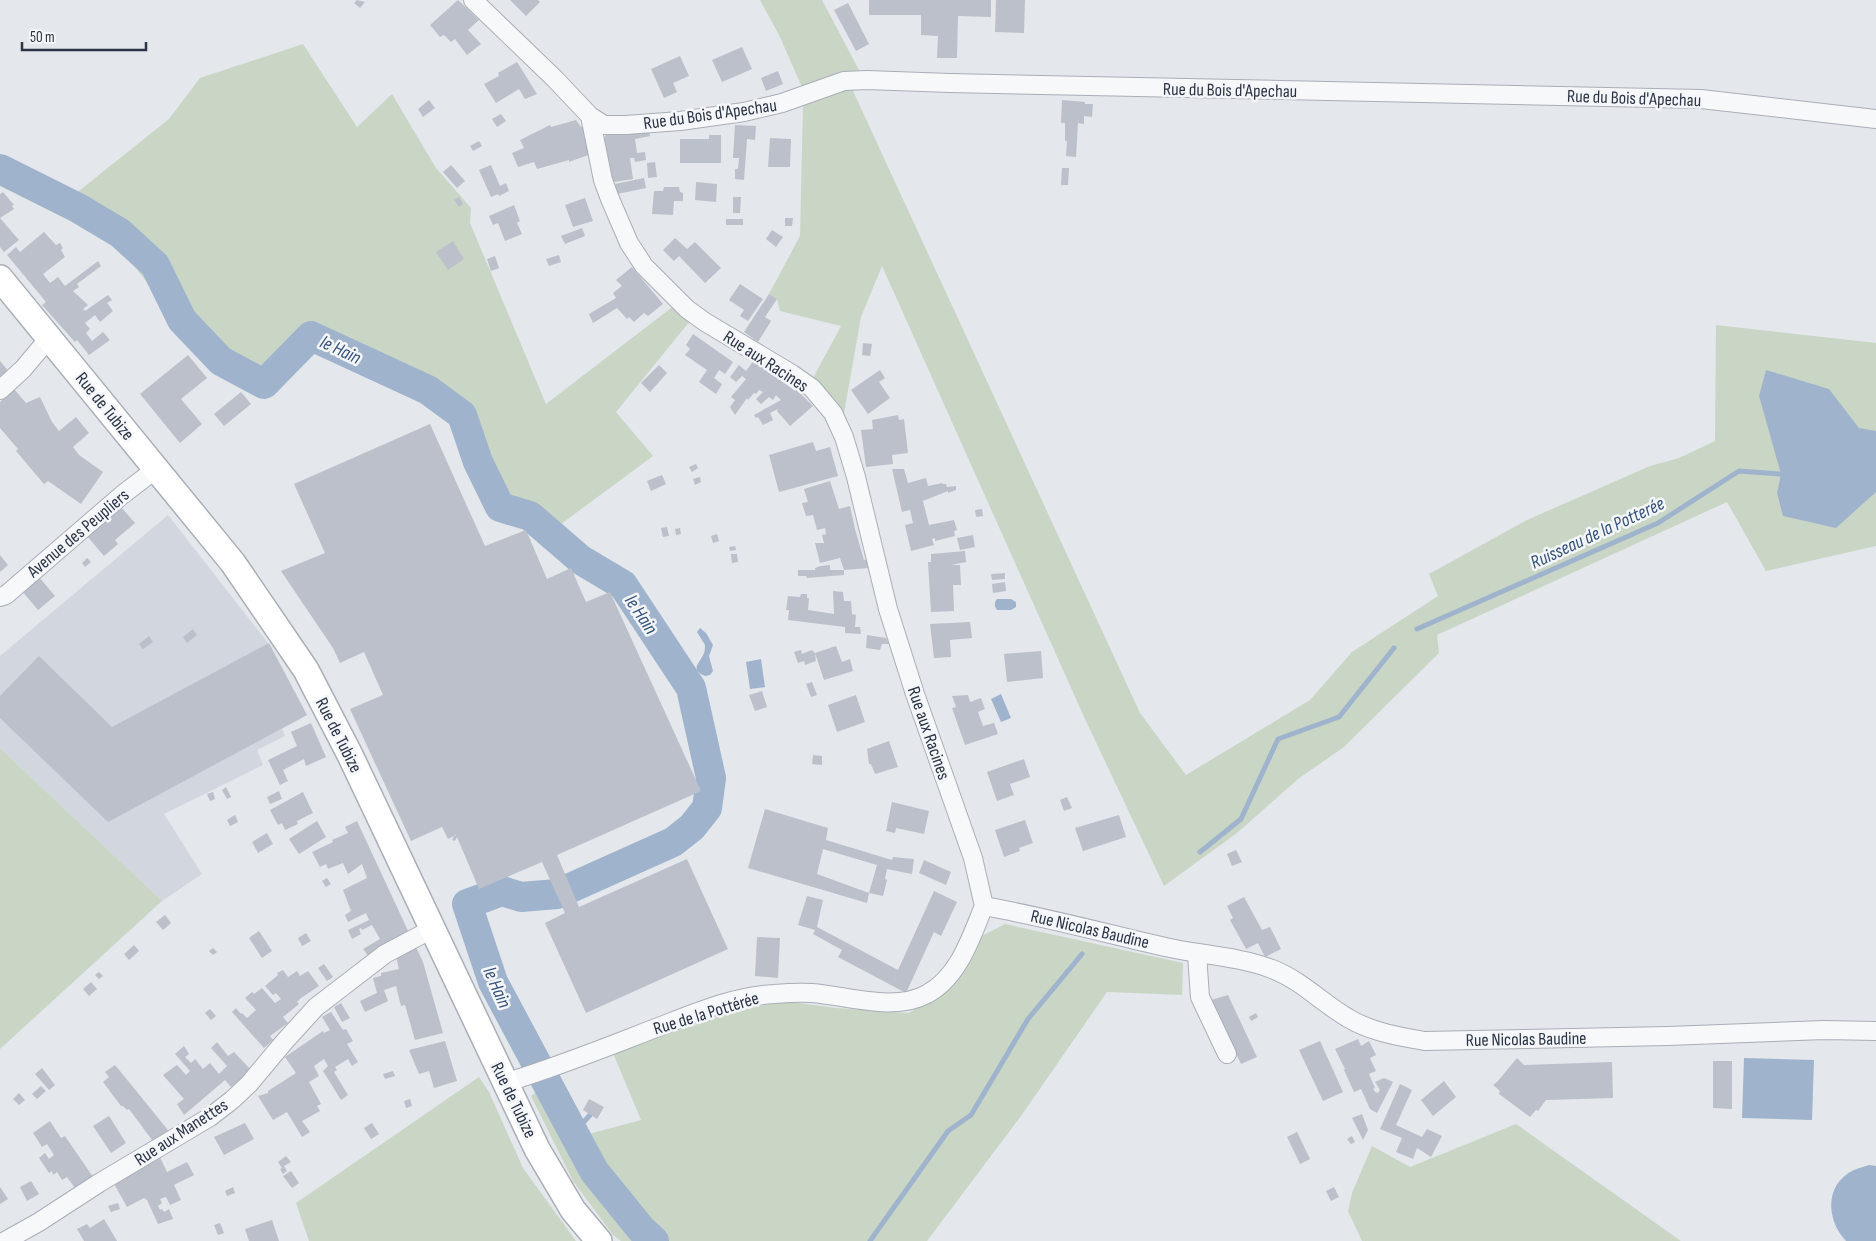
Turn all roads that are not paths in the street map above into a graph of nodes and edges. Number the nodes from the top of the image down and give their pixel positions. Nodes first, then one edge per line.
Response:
1 (473, 0) edge
2 (590, 116) junction
3 (1876, 119) edge
4 (0, 278) edge
5 (49, 338) junction
6 (0, 390) edge
7 (156, 469) junction
8 (0, 597) edge
9 (984, 906) junction
10 (432, 929) junction
11 (1196, 954) junction
12 (1876, 1031) edge
13 (1227, 1054) dead end
14 (504, 1083) junction
15 (5, 1241) edge
16 (599, 1241) edge

1 - 2 street
2 - 3 street, Rue du Bois d'Apechau
2 - 9 street, Rue aux Racines
4 - 5 main road, Rue de Tubize
5 - 6 street
5 - 7 main road, Rue de Tubize
7 - 8 street, Avenue des Peupliers
7 - 10 main road, Rue de Tubize
9 - 11 street, Rue Nicolas Baudine
9 - 14 street, Rue de la Pottérée
10 - 14 main road, Rue de Tubize
10 - 15 street, Rue aux Manettes
11 - 12 street, Rue Nicolas Baudine
11 - 13 street
14 - 16 main road, Rue de Tubize

